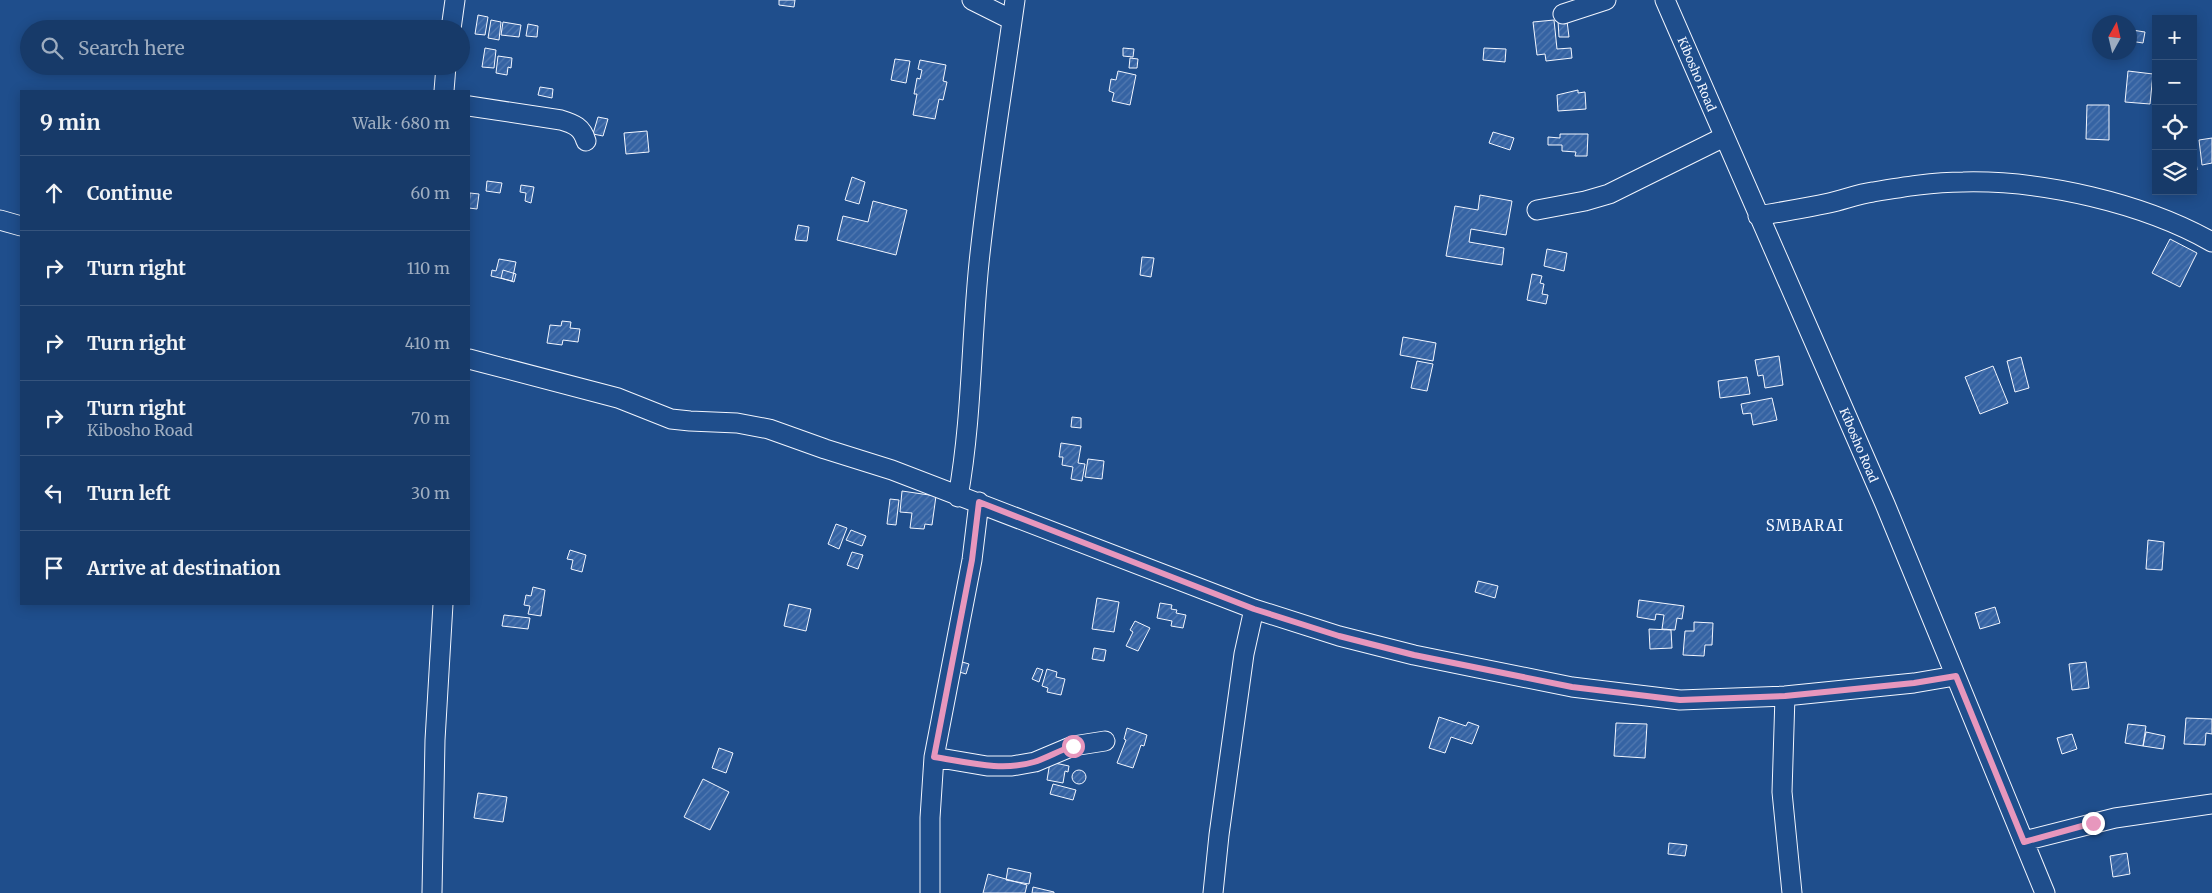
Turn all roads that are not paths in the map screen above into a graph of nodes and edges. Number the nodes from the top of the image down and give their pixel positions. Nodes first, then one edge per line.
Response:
1 (455, 0) edge
2 (972, 0) edge
3 (1015, 0) edge
4 (1606, 0) edge
5 (1665, 0) edge
6 (1563, 14) dead end
7 (452, 20) edge
8 (1012, 20) junction
9 (445, 75) edge
10 (444, 90) edge
11 (470, 106) edge
12 (1724, 137) junction
13 (586, 141) dead end
14 (1537, 210) dead end
15 (1758, 216) junction
16 (0, 220) edge
17 (20, 226) edge
18 (2212, 242) edge
19 (470, 359) edge
20 (958, 496) junction
21 (979, 502) junction
22 (443, 605) edge
23 (1254, 609) junction
24 (1956, 676) junction
25 (1785, 696) junction
26 (1105, 741) dead end
27 (934, 757) junction
28 (2212, 804) edge
29 (2024, 842) junction
30 (432, 893) edge
31 (930, 893) edge
32 (1213, 893) edge
33 (1792, 893) edge
34 (2045, 893) edge

1 - 7 street
2 - 8 street
3 - 8 street
4 - 6 street
5 - 12 street, Kibosho Road
8 - 20 street
9 - 10 street
11 - 13 street
12 - 14 street
12 - 15 street, Kibosho Road
15 - 18 street
15 - 24 street, Kibosho Road
16 - 17 street
19 - 20 street
20 - 21 street
21 - 23 street
21 - 27 street
22 - 30 street
23 - 25 street
23 - 32 street
24 - 25 street
24 - 29 street, Kibosho Road
25 - 33 street
26 - 27 street
27 - 31 street
28 - 29 street
29 - 34 street, Kibosho Road

